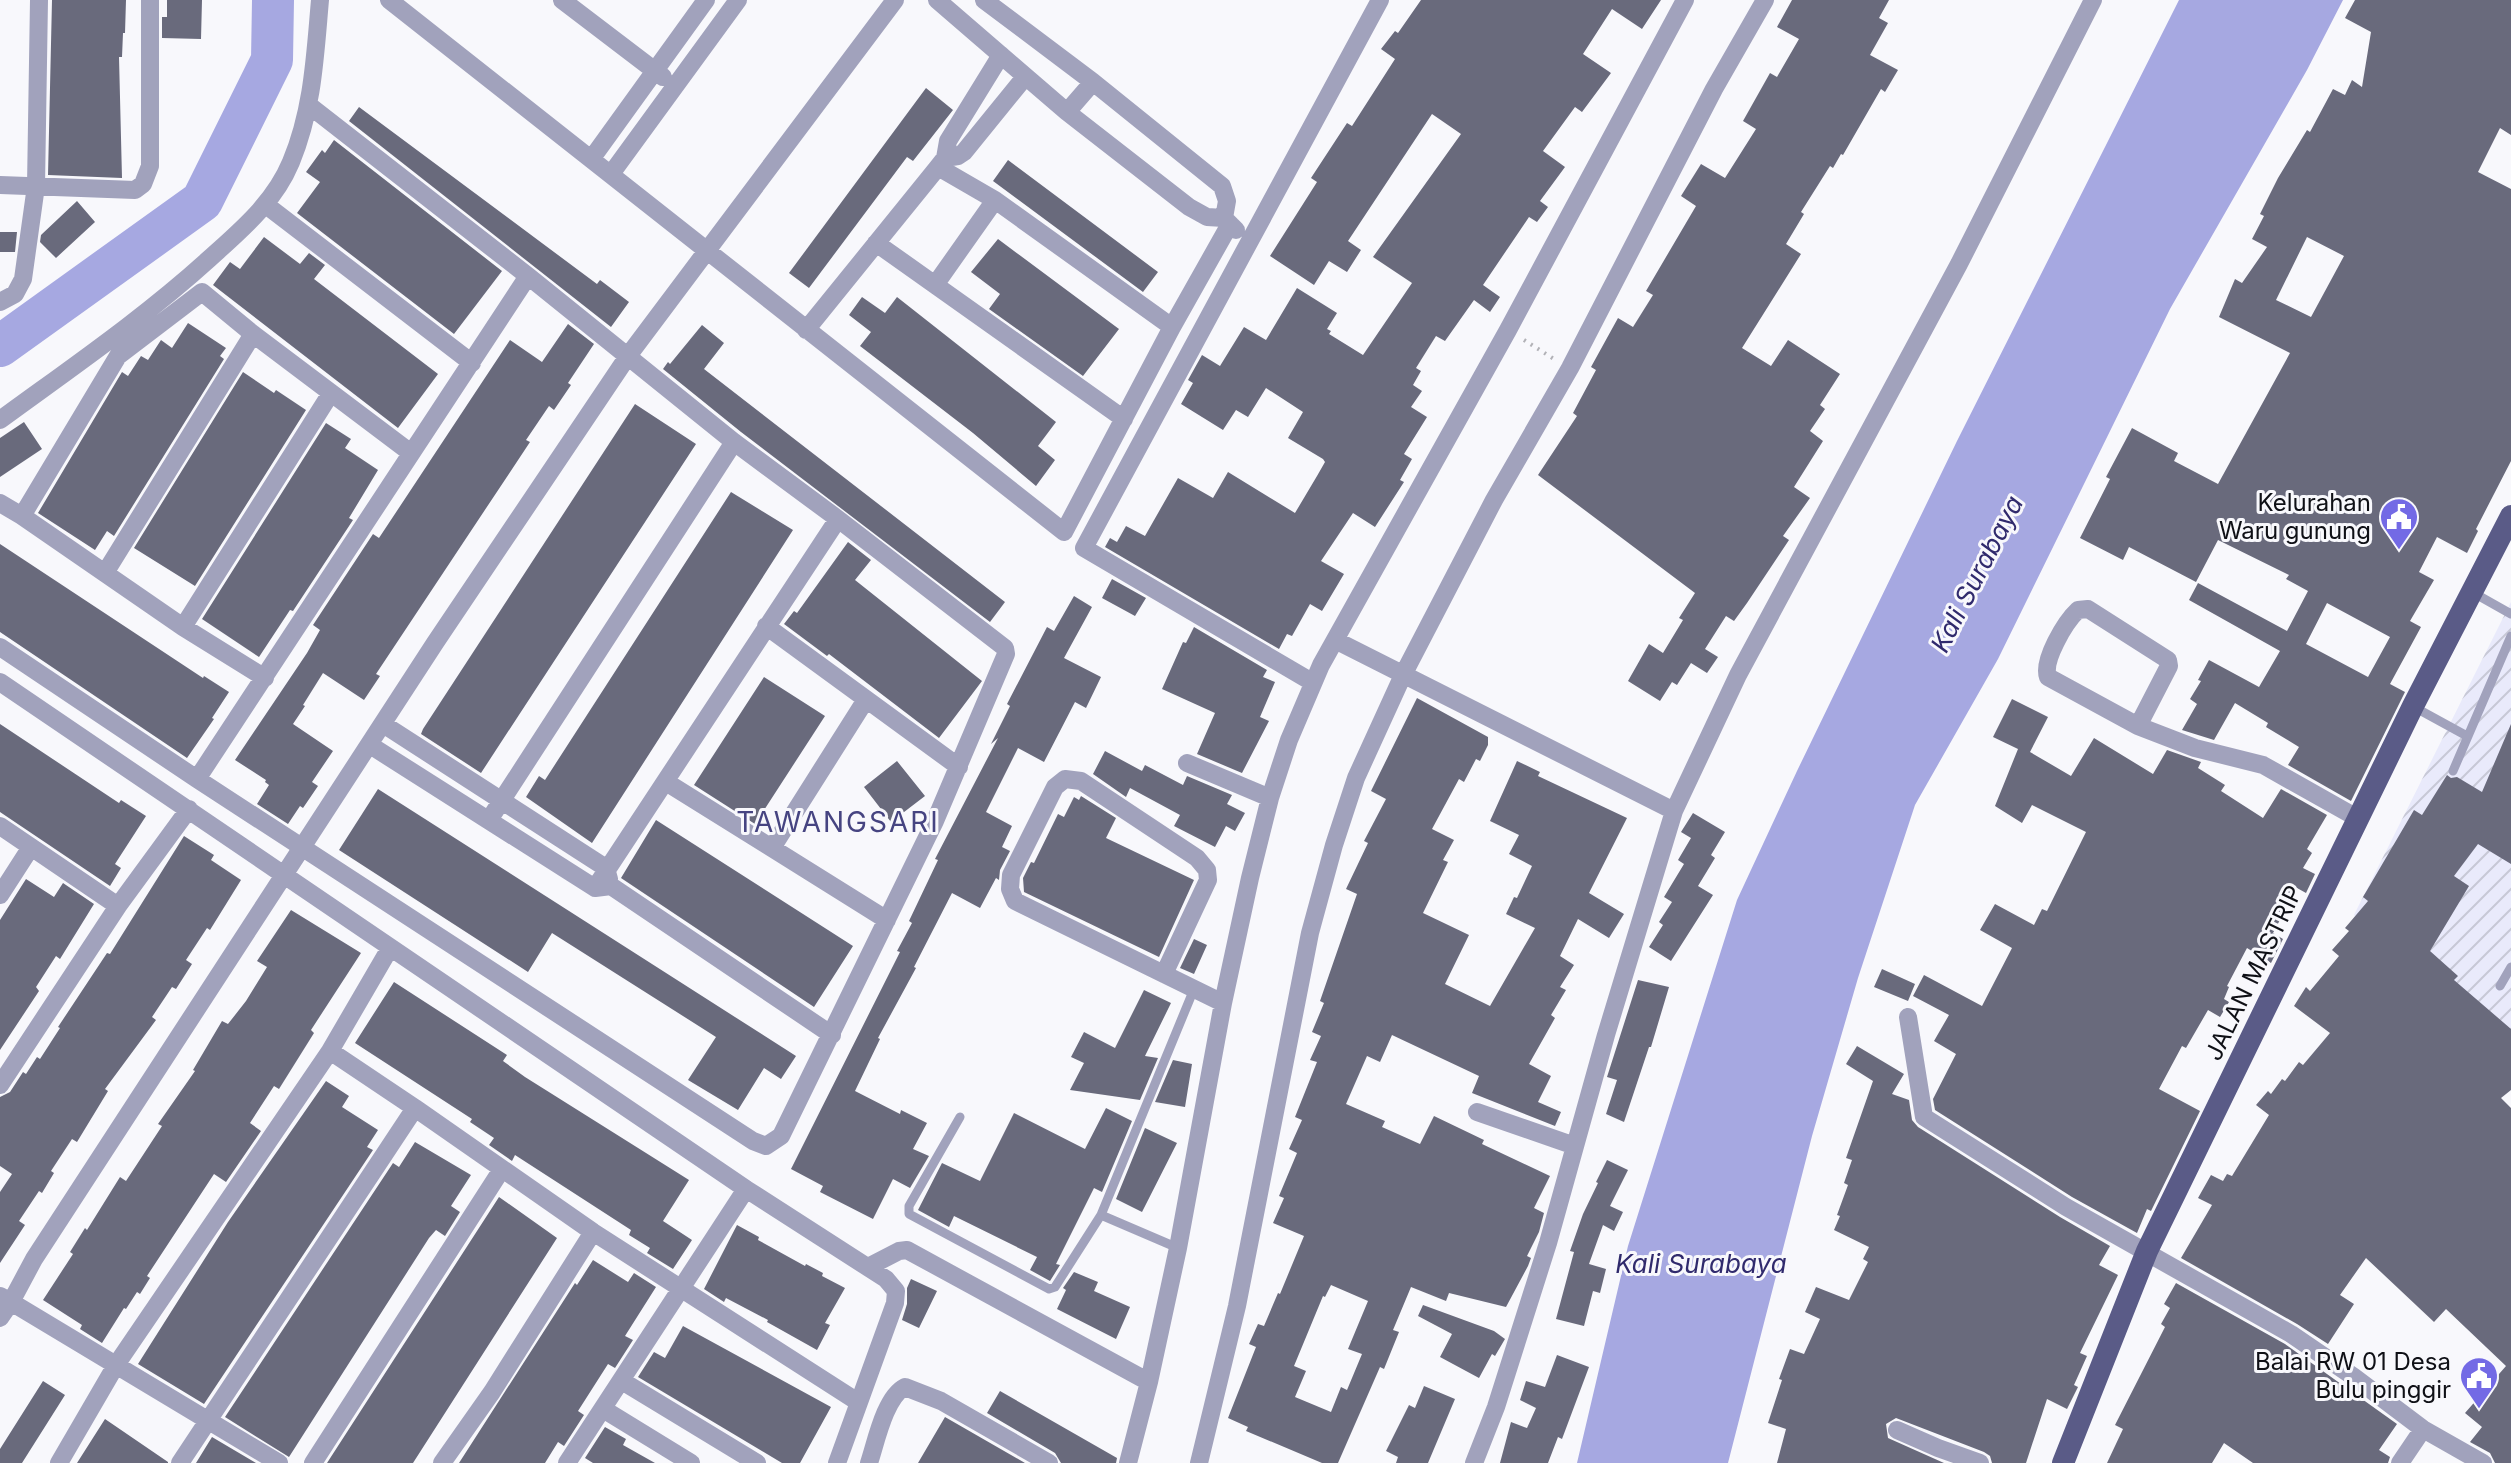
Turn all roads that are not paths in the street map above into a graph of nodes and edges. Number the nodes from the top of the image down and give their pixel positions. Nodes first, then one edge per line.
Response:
1 (39, 0) edge
2 (150, 0) edge
3 (320, 0) edge
4 (389, 0) edge
5 (562, 0) edge
6 (706, 0) edge
7 (738, 0) edge
8 (895, 0) edge
9 (937, 0) edge
10 (984, 0) edge
11 (1380, 0) edge
12 (1685, 0) edge
13 (1765, 0) edge
14 (2093, 0) edge
15 (1001, 55) junction
16 (655, 71) junction
17 (1025, 77) junction
18 (1093, 82) junction
19 (676, 85) junction
20 (310, 106) junction
21 (1067, 112) junction
22 (592, 158) junction
23 (942, 162) junction
24 (611, 174) junction
25 (0, 185) edge
26 (36, 186) junction
27 (995, 200) junction
28 (266, 205) junction
29 (1227, 221) junction
30 (1249, 242) junction
31 (876, 243) junction
32 (705, 251) junction
33 (528, 276) junction
34 (935, 285) junction
35 (0, 302) edge
36 (1172, 327) junction
37 (806, 330) junction
38 (253, 334) junction
39 (628, 356) junction
40 (472, 363) junction
41 (331, 393) junction
42 (1124, 419) junction
43 (0, 420) edge
44 (734, 442) junction
45 (411, 453) junction
46 (0, 503) edge
47 (22, 516) junction
48 (2511, 516) edge
49 (838, 519) junction
50 (105, 573) junction
51 (2471, 592) junction
52 (2511, 614) edge
53 (766, 626) junction
54 (183, 627) junction
55 (2511, 636) edge
56 (1341, 643) junction
57 (0, 647) edge
58 (1397, 672) junction
59 (265, 678) junction
60 (0, 682) edge
61 (1312, 682) junction
62 (865, 701) junction
63 (2413, 706) junction
64 (383, 724) junction
65 (2138, 726) junction
66 (2467, 736) junction
67 (370, 745) junction
68 (1187, 763) dead end
69 (959, 767) junction
70 (2453, 771) dead end
71 (197, 779) junction
72 (666, 782) junction
73 (1270, 798) junction
74 (501, 802) junction
75 (189, 809) junction
76 (1674, 811) junction
77 (2359, 819) junction
78 (489, 820) junction
79 (0, 826) edge
80 (303, 846) junction
81 (31, 847) junction
82 (772, 848) junction
83 (285, 874) junction
84 (604, 881) junction
85 (0, 895) edge
86 (118, 906) junction
87 (887, 920) junction
88 (390, 948) junction
89 (2511, 967) edge
90 (1164, 974) junction
91 (2500, 986) dead end
92 (1194, 989) junction
93 (1223, 1003) junction
94 (1908, 1017) dead end
95 (832, 1035) junction
96 (330, 1051) junction
97 (0, 1085) edge
98 (415, 1108) junction
99 (1477, 1112) dead end
100 (960, 1117) dead end
101 (1575, 1146) junction
102 (502, 1169) junction
103 (746, 1189) junction
104 (1101, 1215) junction
105 (593, 1232) junction
106 (1178, 1248) junction
107 (2147, 1251) junction
108 (884, 1259) junction
109 (682, 1289) junction
110 (6, 1299) edge
111 (0, 1318) edge
112 (116, 1365) junction
113 (622, 1381) junction
114 (1149, 1382) junction
115 (858, 1402) junction
116 (603, 1409) junction
117 (207, 1420) junction
118 (2423, 1429) junction
119 (1897, 1430) dead end
120 (59, 1463) edge
121 (180, 1463) edge
122 (279, 1463) edge
123 (313, 1463) edge
124 (442, 1463) edge
125 (567, 1463) edge
126 (691, 1463) edge
127 (757, 1463) edge
128 (837, 1463) edge
129 (869, 1463) edge
130 (1049, 1463) edge
131 (1128, 1463) edge
132 (1199, 1463) edge
133 (1474, 1463) edge
134 (1980, 1463) edge
135 (2063, 1463) edge
136 (2400, 1463) edge
137 (2483, 1463) edge

1 - 26 street
2 - 26 street
3 - 20 street
4 - 22 street
5 - 16 street
6 - 16 street
7 - 19 street
8 - 32 street
9 - 15 street
10 - 18 street
11 - 30 street
12 - 56 street
13 - 58 street
14 - 76 street
15 - 17 street
15 - 23 street
16 - 19 street
16 - 22 street
17 - 21 street
17 - 23 street
18 - 21 street
18 - 29 street
19 - 24 street
20 - 28 street
20 - 33 street
21 - 29 street
22 - 24 street
23 - 27 street
23 - 31 street
24 - 32 street
25 - 26 street
26 - 35 street
27 - 34 street
27 - 36 street
28 - 40 street
28 - 43 street
29 - 30 street
29 - 36 street
30 - 61 street
31 - 34 street
31 - 37 street
32 - 37 street
32 - 39 street
33 - 39 street
33 - 40 street
34 - 42 street
36 - 42 street
37 - 42 street
38 - 41 street
38 - 47 street
38 - 50 street
39 - 44 street
39 - 64 street
40 - 45 street
41 - 45 street
41 - 54 street
44 - 49 street
44 - 74 street
45 - 59 street
46 - 47 street
47 - 50 street
48 - 51 main road, JALAN MASTRIP
49 - 53 street
49 - 69 street
50 - 54 street
51 - 52 lane
51 - 63 main road, JALAN MASTRIP
53 - 62 street
53 - 72 street
54 - 59 street
55 - 66 lane
56 - 58 street
56 - 61 street
57 - 71 street
58 - 76 street
58 - 132 street
59 - 71 street
60 - 75 street
61 - 73 street
62 - 69 street
62 - 82 street
63 - 66 lane
63 - 77 main road, JALAN MASTRIP
64 - 67 street
64 - 74 street
65 - 65 street
65 - 77 street
66 - 70 lane
67 - 78 street
67 - 80 street
68 - 73 street
69 - 87 street
71 - 80 street
72 - 82 street
72 - 84 street
73 - 93 street
74 - 78 street
74 - 84 street
75 - 83 street
75 - 86 street
76 - 101 street
77 - 107 main road, JALAN MASTRIP
78 - 84 street
79 - 81 street
80 - 83 street
80 - 95 street
81 - 85 street
81 - 86 street
82 - 87 street
83 - 88 street
83 - 110 street
84 - 95 street
86 - 97 street
87 - 95 street
88 - 96 street
88 - 103 street
89 - 91 lane
90 - 90 street
90 - 92 street
92 - 93 street
92 - 104 lane
93 - 106 street
94 - 107 street
96 - 98 street
96 - 112 street
98 - 102 street
98 - 117 street
99 - 101 street
100 - 104 lane
101 - 133 street
102 - 105 street
102 - 123 street
103 - 108 street
103 - 109 street
104 - 106 lane
105 - 109 street
105 - 124 street
106 - 114 street
107 - 118 street
107 - 135 main road, JALAN MASTRIP
108 - 114 street
108 - 115 street
109 - 113 street
109 - 115 street
110 - 111 street
110 - 112 street
112 - 117 street
112 - 120 street
113 - 116 street
113 - 127 street
114 - 131 street
115 - 128 street
116 - 125 street
116 - 126 street
117 - 121 street
117 - 122 street
118 - 136 street
118 - 137 street
119 - 134 street
129 - 130 street

